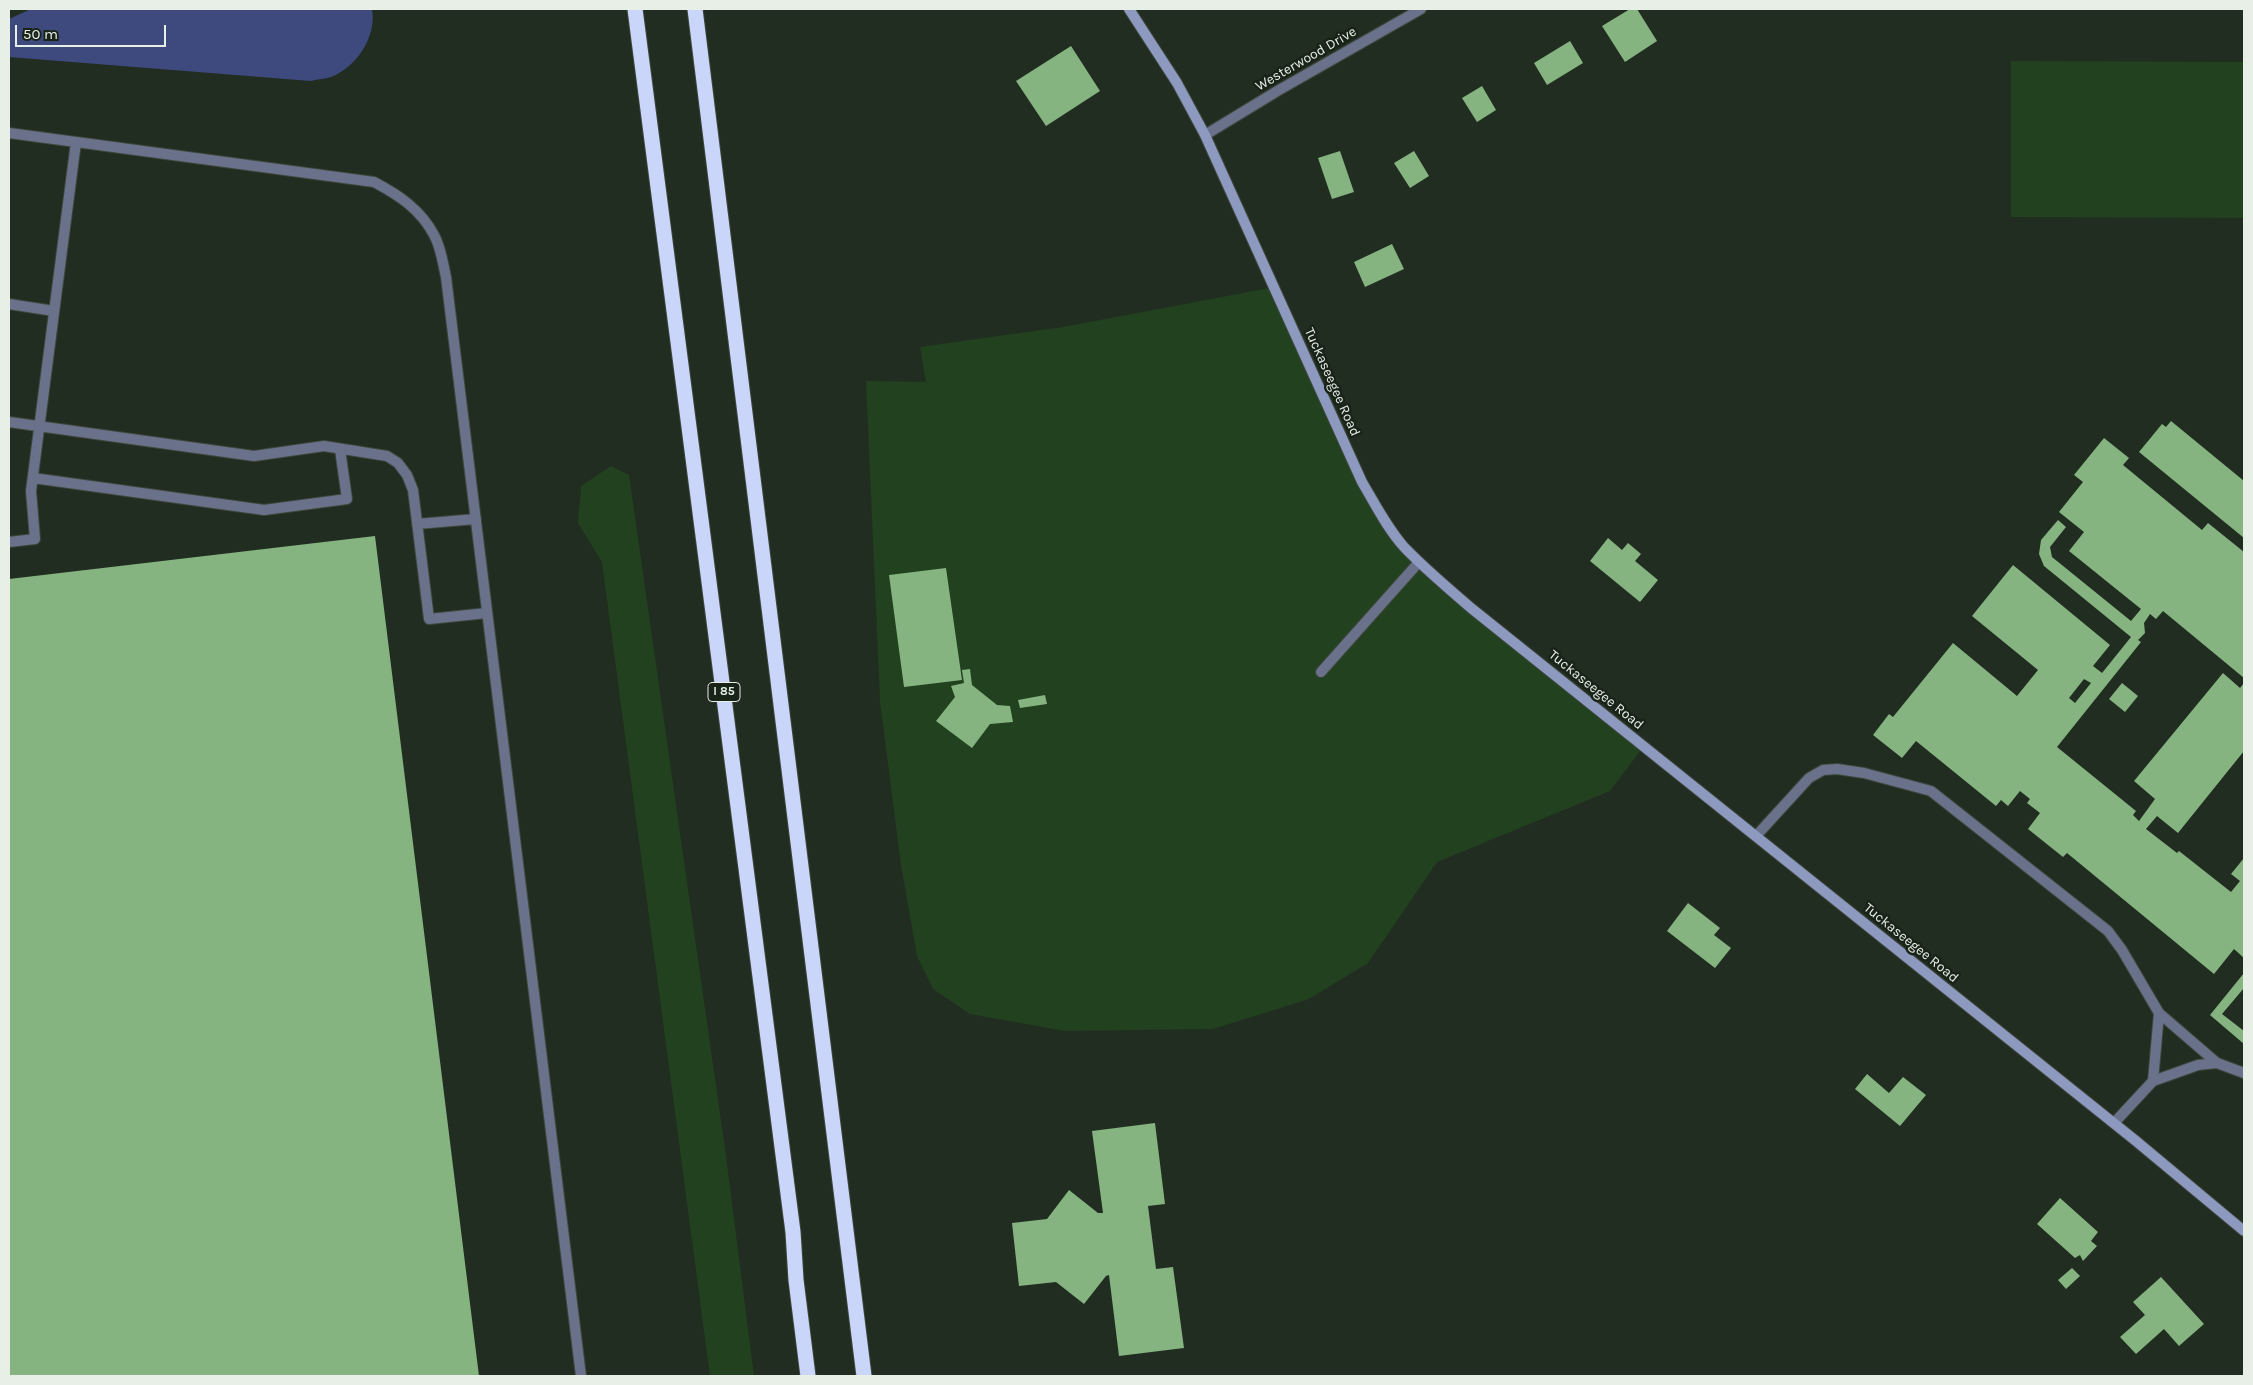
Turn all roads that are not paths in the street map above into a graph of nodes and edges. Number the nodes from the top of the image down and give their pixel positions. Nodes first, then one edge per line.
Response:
1 (635, 9) edge
2 (695, 9) edge
3 (1129, 9) edge
4 (1421, 9) edge
5 (9, 133) edge
6 (1205, 135) junction
7 (76, 142) junction
8 (9, 304) edge
9 (54, 311) junction
10 (9, 422) edge
11 (40, 426) junction
12 (340, 449) junction
13 (33, 478) junction
14 (476, 519) junction
15 (417, 524) junction
16 (9, 542) edge
17 (1419, 562) junction
18 (487, 613) junction
19 (1321, 672) dead end
20 (1756, 836) junction
21 (2159, 1013) junction
22 (2217, 1063) junction
23 (2244, 1073) edge
24 (2153, 1080) junction
25 (2114, 1124) junction
26 (2244, 1231) edge
27 (581, 1376) edge
28 (808, 1376) edge
29 (864, 1376) edge

1 - 28 highway, I 85
2 - 29 highway
3 - 6 street, Tuckaseegee Road
4 - 6 street, Westerwood Drive
5 - 7 street
6 - 17 street, Tuckaseegee Road
7 - 9 street
7 - 14 street
8 - 9 street
9 - 11 street
10 - 11 street
11 - 12 street
11 - 13 street
12 - 13 street
12 - 15 street
13 - 16 street
14 - 15 street
14 - 18 street
15 - 18 street
17 - 19 street
17 - 20 street, Tuckaseegee Road
18 - 27 street
20 - 21 street
20 - 25 street, Tuckaseegee Road
21 - 22 street
21 - 24 street
22 - 23 street
22 - 24 street
24 - 25 street
25 - 26 street, Tuckaseegee Road

